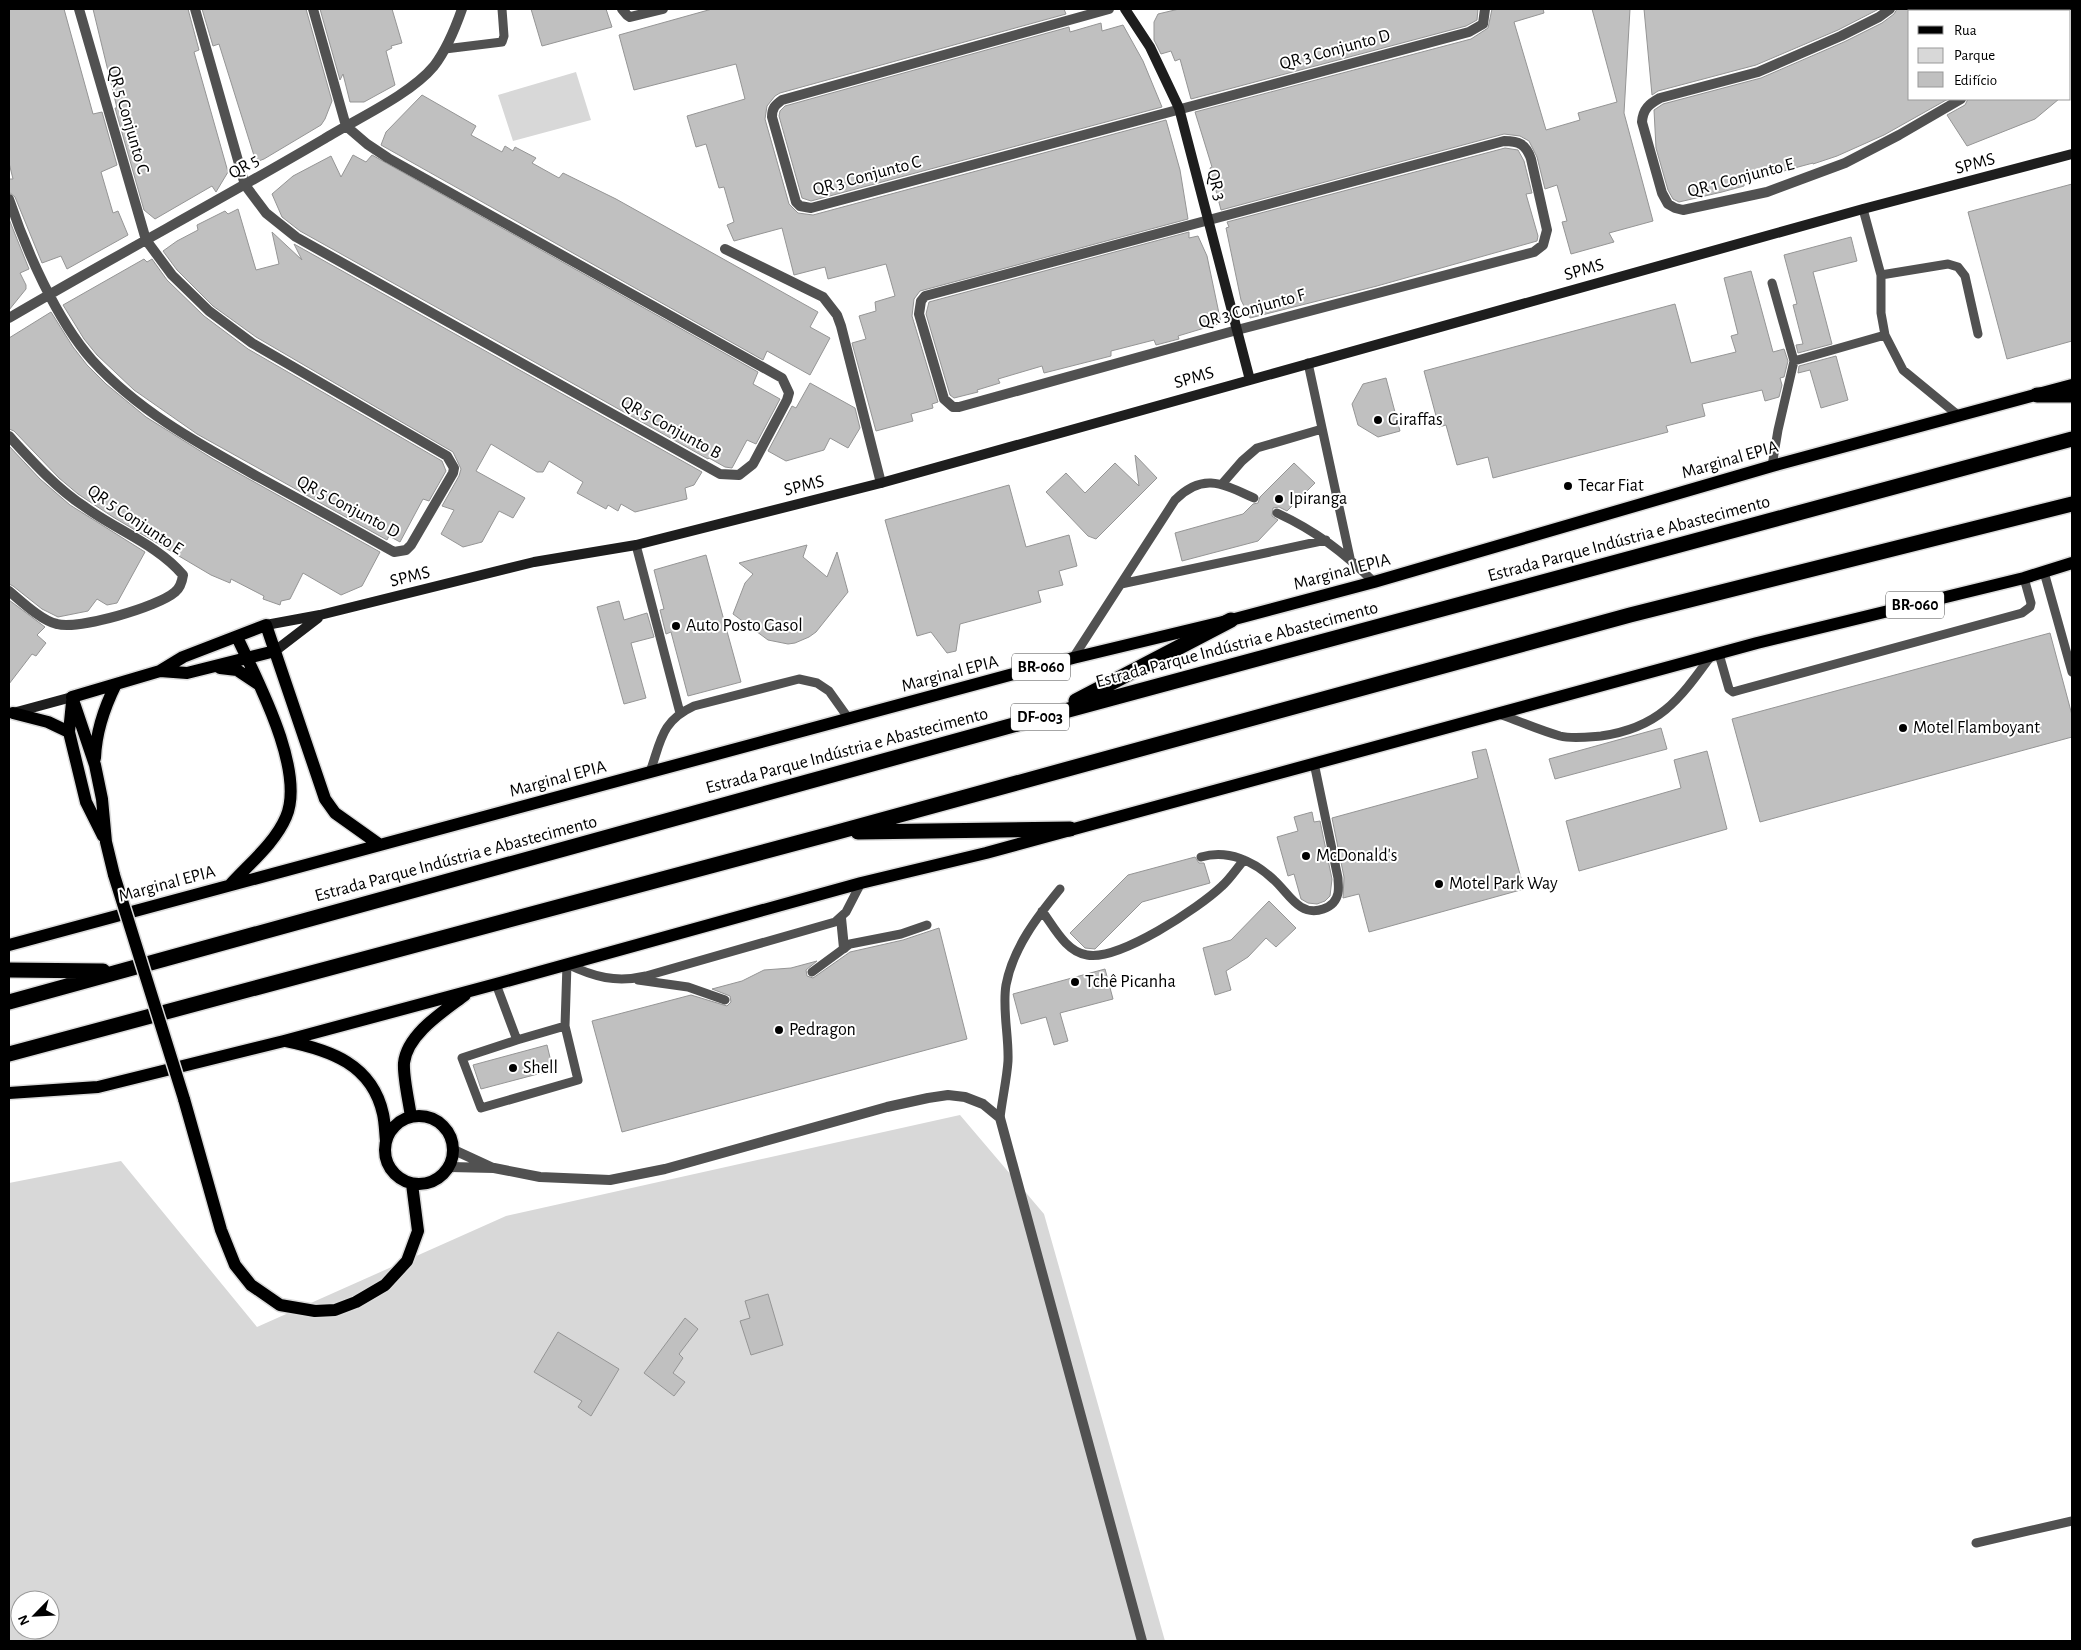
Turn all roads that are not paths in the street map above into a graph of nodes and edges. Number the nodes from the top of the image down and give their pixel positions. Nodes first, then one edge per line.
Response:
1 (79, 9) edge
2 (195, 9) edge
3 (313, 9) edge
4 (462, 9) edge
5 (502, 9) edge
6 (622, 9) edge
7 (663, 9) edge
8 (1110, 9) edge
9 (1125, 9) edge
10 (1485, 9) edge
11 (1890, 9) edge
12 (445, 49) junction
13 (1959, 100) edge
14 (1179, 108) junction
15 (346, 126) junction
16 (2072, 154) edge
17 (245, 186) junction
18 (9, 199) edge
19 (1863, 210) junction
20 (1209, 220) junction
21 (146, 240) junction
22 (725, 249) dead end
23 (1881, 276) junction
24 (1772, 283) dead end
25 (50, 294) junction
26 (9, 318) edge
27 (1237, 330) junction
28 (1978, 334) dead end
29 (1885, 335) junction
30 (1794, 361) junction
31 (1308, 363) junction
32 (1250, 380) junction
33 (2072, 385) edge
34 (2037, 395) junction
35 (2072, 395) edge
36 (1959, 416) junction
37 (1322, 429) junction
38 (9, 436) edge
39 (2072, 439) edge
40 (1772, 466) junction
41 (881, 483) junction
42 (1222, 484) junction
43 (1254, 498) dead end
44 (2072, 504) edge
45 (1277, 513) dead end
46 (1326, 540) junction
47 (636, 545) junction
48 (1350, 558) junction
49 (2072, 563) edge
50 (2044, 572) junction
51 (2024, 578) junction
52 (1374, 582) junction
53 (1122, 584) junction
54 (9, 591) edge
55 (320, 615) junction
56 (1232, 620) junction
57 (266, 625) junction
58 (237, 637) junction
59 (275, 651) junction
60 (1715, 655) junction
61 (247, 658) junction
62 (1073, 658) junction
63 (213, 667) junction
64 (160, 671) junction
65 (2072, 672) edge
66 (116, 684) junction
67 (259, 685) junction
68 (72, 697) junction
69 (11, 712) edge
70 (680, 712) junction
71 (1498, 714) junction
72 (1050, 715) junction
73 (849, 719) junction
74 (69, 732) junction
75 (1314, 763) junction
76 (95, 765) junction
77 (650, 772) junction
78 (1070, 828) junction
79 (834, 833) junction
80 (106, 842) junction
81 (380, 845) junction
82 (1201, 857) dead end
83 (1244, 860) junction
84 (862, 883) junction
85 (230, 884) junction
86 (1060, 889) dead end
87 (1042, 911) junction
88 (841, 918) junction
89 (927, 925) dead end
90 (9, 945) edge
91 (844, 948) junction
92 (567, 964) junction
93 (9, 970) edge
94 (120, 971) junction
95 (812, 972) dead end
96 (630, 980) junction
97 (496, 984) junction
98 (470, 991) junction
99 (725, 1000) dead end
100 (9, 1002) edge
101 (565, 1026) junction
102 (517, 1040) junction
103 (284, 1041) junction
104 (9, 1054) edge
105 (9, 1093) edge
106 (411, 1117) junction
107 (1000, 1118) junction
108 (386, 1142) junction
109 (454, 1150) junction
110 (450, 1167) junction
111 (494, 1168) junction
112 (412, 1184) junction
113 (2072, 1521) edge
114 (1976, 1543) dead end
115 (1142, 1641) edge

1 - 21 street, QR 5 Conjunto C
2 - 17 street
3 - 15 street
4 - 12 street, QR 5
5 - 12 lane
6 - 7 street
8 - 14 street, QR 3 Conjunto C
9 - 14 street, QR 3
10 - 14 street, QR 3 Conjunto D
11 - 13 street, QR 1 Conjunto E
12 - 15 street, QR 5
14 - 20 street, QR 3
15 - 17 street, QR 5
15 - 17 street, QR 5 Conjunto B
16 - 19 street, SPMS
17 - 21 street, QR 5
18 - 25 street
19 - 23 lane
19 - 31 street, SPMS
20 - 27 street, QR 3
20 - 27 street, QR 3 Conjunto F
20 - 27 street, QR 3 Conjunto F
21 - 25 street, QR 5
21 - 25 street, QR 5 Conjunto D
22 - 41 street
23 - 28 lane
23 - 29 lane
24 - 30 lane
25 - 26 street, QR 5
27 - 32 street, QR 3
29 - 30 lane
29 - 36 lane
30 - 40 lane
31 - 32 street, SPMS
31 - 37 lane
32 - 41 street, SPMS
33 - 34 main road, Marginal EPIA / BR-060
34 - 35 highway
34 - 36 main road, Marginal EPIA / BR-060
36 - 40 main road, Marginal EPIA / BR-060
37 - 42 lane
37 - 48 lane
38 - 54 street, QR 5 Conjunto E
39 - 72 highway, Estrada Parque Indústria e Abastecimento / DF-003
40 - 52 main road, Marginal EPIA / BR-060
41 - 47 street, SPMS
42 - 43 lane
42 - 53 lane
44 - 79 highway
45 - 46 lane
46 - 48 lane
46 - 53 lane
47 - 55 street, SPMS
47 - 70 lane
48 - 52 lane
49 - 50 main road, BR-060
50 - 51 main road, BR-060
50 - 65 lane
51 - 60 main road, BR-060
51 - 60 lane
52 - 56 main road, Marginal EPIA / BR-060
53 - 62 lane
55 - 57 street, SPMS
55 - 59 street, SPMS
56 - 62 main road, Marginal EPIA / BR-060
56 - 72 highway
57 - 58 main road
57 - 59 main road
58 - 61 main road
58 - 64 main road
59 - 61 main road
59 - 81 main road
60 - 71 main road, BR-060
60 - 71 lane
61 - 63 main road
61 - 67 main road
62 - 73 main road, Marginal EPIA / BR-060
63 - 64 main road
63 - 67 main road
64 - 66 main road
66 - 68 main road
66 - 76 main road
67 - 85 main road
68 - 69 street
68 - 74 main road
68 - 76 main road
69 - 74 main road
70 - 73 lane
70 - 77 lane
71 - 75 main road, BR-060
72 - 94 highway, Estrada Parque Indústria e Abastecimento / DF-003
73 - 77 main road, Marginal EPIA / BR-060
74 - 80 main road
75 - 78 main road, BR-060
75 - 83 lane
76 - 80 main road
77 - 81 main road, Marginal EPIA / BR-060
78 - 79 highway
78 - 84 main road, BR-060
79 - 104 highway
80 - 112 main road, bridge
81 - 85 main road, Marginal EPIA / BR-060
82 - 83 lane
83 - 87 lane
84 - 88 lane
84 - 92 main road, BR-060
85 - 90 main road, Marginal EPIA / BR-060
86 - 87 lane
87 - 107 lane
88 - 91 street
88 - 96 lane
89 - 91 lane
91 - 95 lane
92 - 96 lane
92 - 97 main road, BR-060
92 - 101 lane
93 - 94 highway
94 - 100 highway, Estrada Parque Indústria e Abastecimento / DF-003
96 - 99 lane
97 - 98 main road, BR-060
97 - 102 lane
98 - 103 main road, BR-060
98 - 106 main road
101 - 102 lane
101 - 102 lane
103 - 105 main road, BR-060
103 - 108 main road
106 - 108 main road
106 - 109 main road
107 - 111 street
107 - 115 street
108 - 112 main road
109 - 110 main road
109 - 111 street
110 - 111 street
110 - 112 main road
113 - 114 lane

